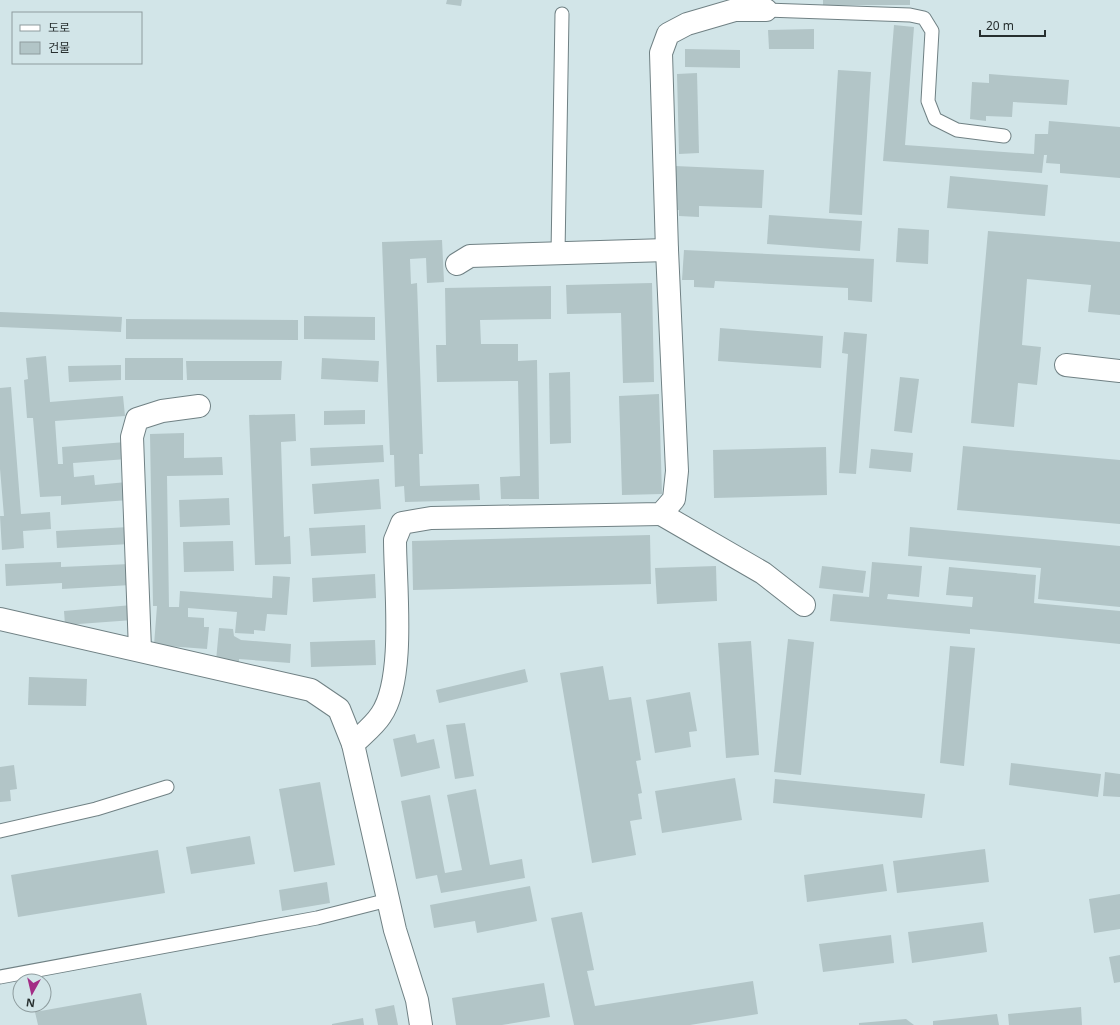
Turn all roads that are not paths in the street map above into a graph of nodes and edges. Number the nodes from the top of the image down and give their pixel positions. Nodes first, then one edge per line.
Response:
1 (766, 10) joint
2 (562, 14) dead end
3 (1004, 136) dead end
4 (667, 250) junction
5 (558, 253) junction
6 (457, 264) dead end
7 (1066, 365) dead end
8 (1120, 371) edge
9 (199, 406) dead end
10 (661, 514) junction
11 (804, 605) dead end
12 (0, 619) edge
13 (140, 650) junction
14 (353, 744) junction
15 (167, 787) dead end
16 (0, 831) edge
17 (388, 900) junction
18 (0, 977) edge
19 (421, 1025) edge

1 - 3 lane
1 - 4 street
2 - 5 lane
4 - 5 street
4 - 10 street
5 - 6 street
7 - 8 street
9 - 13 street
10 - 11 street
10 - 14 street
12 - 13 street
13 - 14 street
14 - 17 street
15 - 16 lane
17 - 18 lane
17 - 19 street

